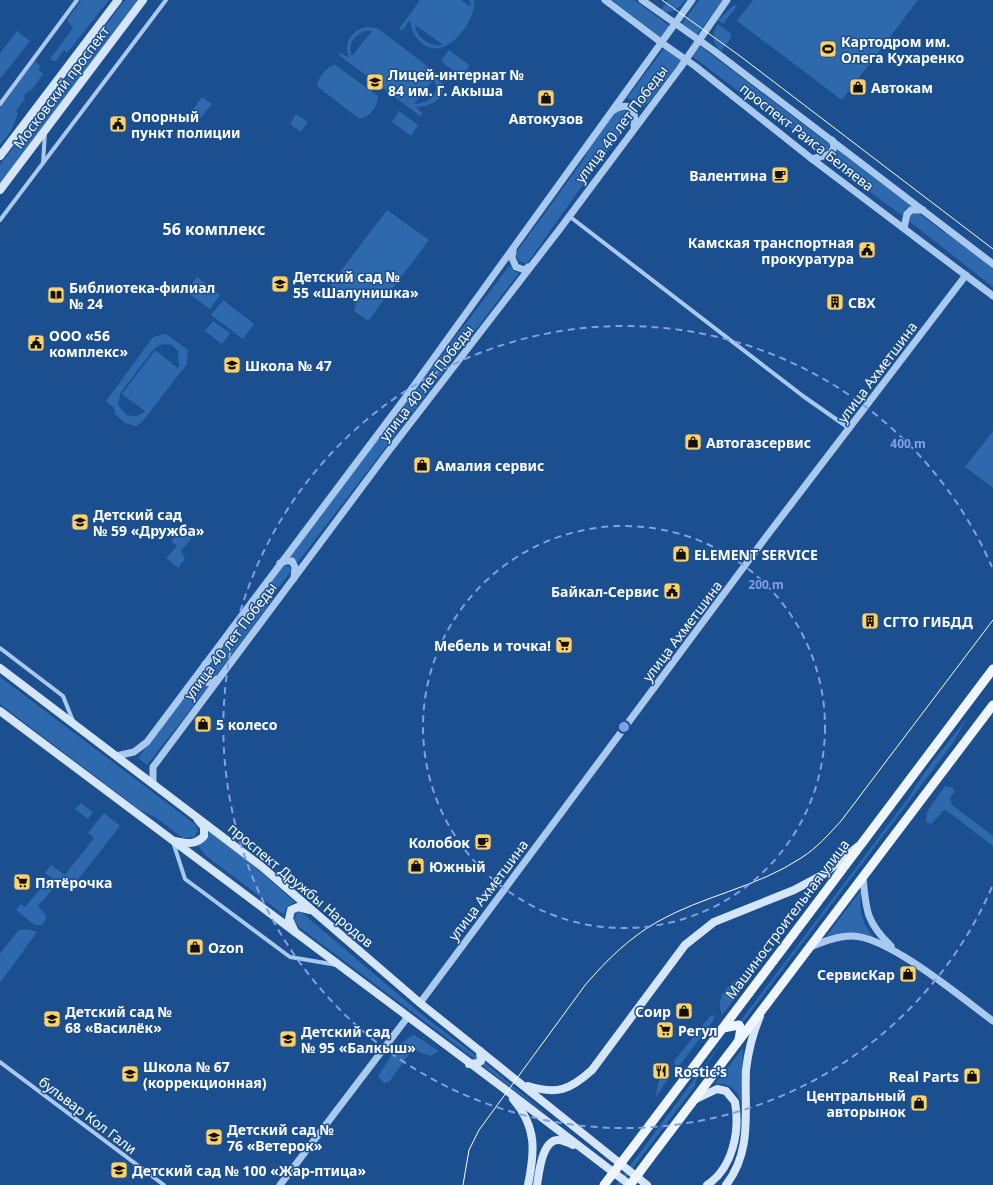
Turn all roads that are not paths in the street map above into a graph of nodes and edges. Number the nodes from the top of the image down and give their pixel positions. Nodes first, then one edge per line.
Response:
1 (77, 0) edge
2 (118, 0) edge
3 (143, 0) edge
4 (166, 0) edge
5 (605, 0) edge
6 (642, 0) edge
7 (692, 0) edge
8 (727, 0) edge
9 (675, 24) junction
10 (698, 41) junction
11 (662, 43) junction
12 (686, 59) junction
13 (0, 104) edge
14 (612, 111) junction
15 (634, 126) junction
16 (46, 130) junction
17 (832, 140) junction
18 (0, 156) edge
19 (812, 159) junction
20 (43, 164) junction
21 (0, 190) edge
22 (923, 210) junction
23 (569, 216) junction
24 (0, 220) edge
25 (904, 228) junction
26 (513, 249) junction
27 (533, 262) junction
28 (993, 264) edge
29 (966, 275) junction
30 (993, 296) edge
31 (850, 429) junction
32 (280, 563) junction
33 (294, 578) junction
34 (0, 648) edge
35 (205, 662) junction
36 (0, 668) edge
37 (993, 669) edge
38 (222, 676) junction
39 (993, 679) edge
40 (980, 687) junction
41 (993, 705) edge
42 (0, 711) edge
43 (74, 723) junction
44 (116, 756) junction
45 (153, 784) junction
46 (195, 816) junction
47 (172, 840) junction
48 (862, 843) junction
49 (862, 878) junction
50 (312, 911) junction
51 (296, 933) junction
52 (810, 947) junction
53 (898, 953) junction
54 (339, 966) junction
55 (420, 1003) junction
56 (762, 1011) junction
57 (407, 1018) junction
58 (993, 1021) edge
59 (723, 1028) junction
60 (739, 1041) junction
61 (480, 1051) junction
62 (0, 1062) edge
63 (469, 1064) junction
64 (523, 1084) junction
65 (502, 1087) junction
66 (694, 1100) junction
67 (580, 1148) junction
68 (164, 1185) edge
69 (280, 1185) edge
70 (528, 1185) edge
71 (537, 1185) edge
72 (604, 1185) edge
73 (630, 1185) edge
74 (647, 1185) edge
75 (707, 1185) edge
76 (726, 1185) edge

1 - 13 street
2 - 18 main road, Московский проспект
3 - 16 main road, Московский проспект
4 - 20 street
5 - 11 street, проспект Раиса Беляева
6 - 9 street, проспект Раиса Беляева
7 - 9 street, улица 40 лет Победы
8 - 10 street, улица 40 лет Победы
9 - 10 street, проспект Раиса Беляева
9 - 11 street, улица 40 лет Победы
10 - 12 street, улица 40 лет Победы
10 - 17 street, проспект Раиса Беляева
11 - 12 street, проспект Раиса Беляева
11 - 14 street, улица 40 лет Победы
12 - 15 street, улица 40 лет Победы
12 - 19 street, проспект Раиса Беляева
14 - 15 street
14 - 26 street, улица 40 лет Победы
15 - 23 street, улица 40 лет Победы
16 - 20 street
16 - 21 main road, Московский проспект
17 - 19 street
17 - 22 street, проспект Раиса Беляева
19 - 25 street, проспект Раиса Беляева
20 - 24 street
22 - 25 street
22 - 28 street, проспект Раиса Беляева
23 - 27 street, улица 40 лет Победы
23 - 31 street
25 - 29 street, проспект Раиса Беляева
26 - 27 street
26 - 32 street, улица 40 лет Победы
27 - 33 street, улица 40 лет Победы
29 - 30 street, проспект Раиса Беляева
29 - 31 street, улица Ахметшина
31 - 55 street, улица Ахметшина
32 - 33 street
32 - 35 street, улица 40 лет Победы
33 - 38 street, улица 40 лет Победы
34 - 43 street
35 - 38 street
35 - 44 street, улица 40 лет Победы
36 - 43 main road, проспект Дружбы Народов
37 - 40 main road, Машиностроительная улица
38 - 45 street, улица 40 лет Победы
39 - 40 main road
40 - 48 main road, Машиностроительная улица
41 - 49 main road
42 - 47 main road
43 - 44 main road, проспект Дружбы Народов
44 - 45 main road, проспект Дружбы Народов
45 - 46 main road, проспект Дружбы Народов
46 - 47 main road
46 - 50 main road, проспект Дружбы Народов
47 - 51 main road
47 - 54 street
48 - 59 main road, Машиностроительная улица
48 - 64 main road
49 - 52 main road
49 - 53 street
50 - 51 main road
50 - 55 main road, проспект Дружбы Народов
51 - 54 main road
52 - 53 street
52 - 56 main road
53 - 58 street
54 - 57 main road
55 - 61 main road, проспект Дружбы Народов
56 - 60 main road
56 - 76 main road
57 - 63 main road
57 - 69 street
59 - 60 main road
59 - 72 main road, Машиностроительная улица, bridge
60 - 66 main road
61 - 63 main road
61 - 64 main road, проспект Дружбы Народов
62 - 68 street, бульвар Кол Гали
63 - 65 main road
64 - 74 main road, проспект Дружбы Народов
65 - 67 main road
65 - 70 main road
66 - 73 main road, bridge
66 - 75 main road
67 - 71 main road
67 - 73 main road

